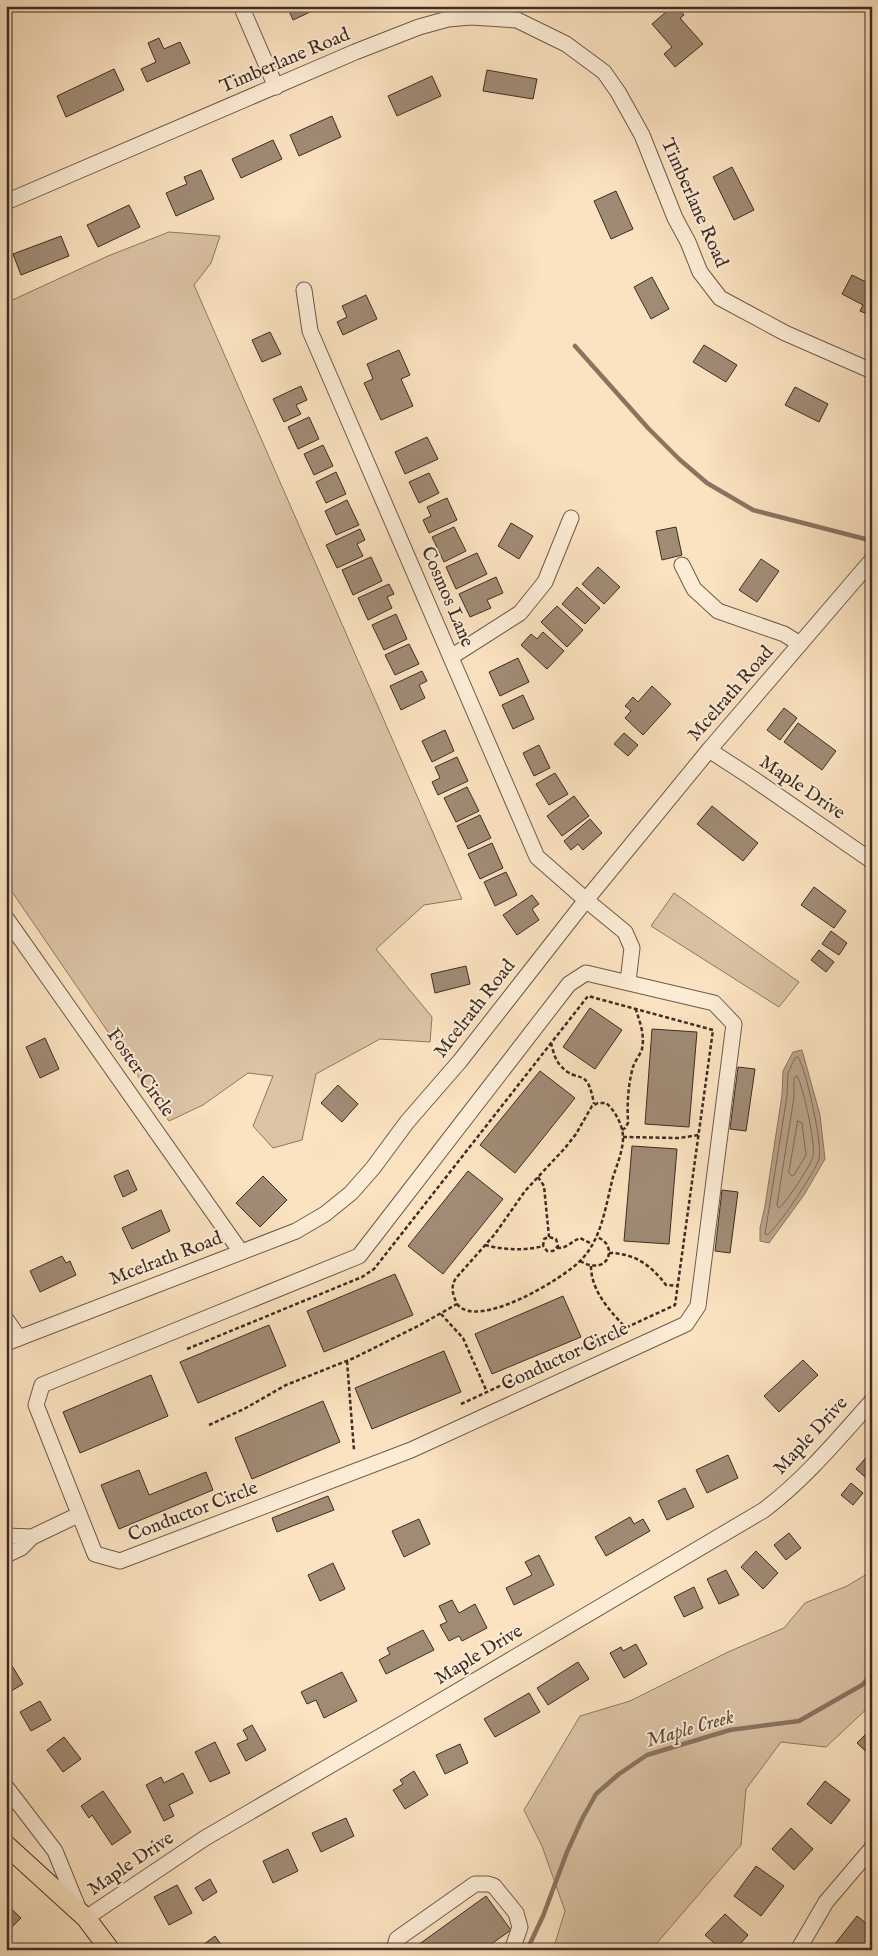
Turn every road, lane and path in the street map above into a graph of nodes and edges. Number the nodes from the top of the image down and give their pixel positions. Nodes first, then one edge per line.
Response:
1 (241, 6) edge
2 (506, 6) edge
3 (494, 18) junction
4 (276, 87) junction
5 (6, 202) edge
6 (304, 290) dead end
7 (872, 371) edge
8 (571, 518) dead end
9 (872, 560) edge
10 (682, 565) dead end
11 (800, 644) junction
12 (450, 656) junction
13 (708, 750) junction
14 (872, 861) edge
15 (586, 900) junction
16 (6, 918) edge
17 (628, 981) junction
18 (636, 1009) junction
19 (551, 1044) junction
20 (594, 1104) junction
21 (622, 1130) junction
22 (699, 1135) junction
23 (623, 1137) junction
24 (538, 1177) junction
25 (550, 1237) junction
26 (596, 1237) junction
27 (592, 1244) junction
28 (485, 1245) junction
29 (543, 1246) junction
30 (557, 1248) junction
31 (241, 1252) junction
32 (609, 1252) junction
33 (580, 1261) junction
34 (591, 1266) junction
35 (678, 1286) junction
36 (458, 1304) junction
37 (441, 1314) junction
38 (6, 1319) edge
39 (626, 1328) junction
40 (13, 1340) edge
41 (187, 1349) dead end
42 (347, 1361) junction
43 (487, 1392) junction
44 (872, 1400) edge
45 (461, 1404) dead end
46 (209, 1425) dead end
47 (354, 1450) dead end
48 (78, 1515) junction
49 (6, 1536) edge
50 (32, 1537) junction
51 (6, 1555) edge
52 (6, 1787) edge
53 (6, 1845) edge
54 (872, 1848) edge
55 (83, 1915) junction
56 (110, 1950) edge
57 (394, 1950) edge
58 (512, 1950) edge
59 (798, 1950) edge

1 - 4 street
2 - 3 street
3 - 4 street, Timberlane Road
3 - 7 street, Timberlane Road
4 - 5 street, Timberlane Road
6 - 12 street, Cosmos Lane
8 - 12 street
9 - 11 street, Mcelrath Road
10 - 11 street
11 - 13 street, Mcelrath Road
12 - 15 street, Cosmos Lane
13 - 14 street, Maple Drive
13 - 15 street, Mcelrath Road
15 - 17 street
15 - 31 street, Mcelrath Road
16 - 31 street, Foster Circle
17 - 48 street, Conductor Circle
17 - 48 street, Conductor Circle
18 - 19 path
18 - 21 path
18 - 22 path
19 - 20 path
19 - 41 path
20 - 21 path
20 - 24 path
21 - 23 path
22 - 23 path
22 - 35 path
23 - 26 path
24 - 25 path
24 - 28 path
25 - 29 path
25 - 30 path
26 - 27 path
26 - 32 path
27 - 30 path
27 - 33 path
28 - 29 path
28 - 36 path
29 - 30 path
31 - 40 street, Mcelrath Road
32 - 34 path
32 - 35 path
33 - 34 path
33 - 36 path
34 - 39 path
35 - 39 path
36 - 37 path
37 - 42 path
37 - 43 path
38 - 40 street
39 - 43 path
42 - 46 path
42 - 47 path
43 - 45 path
44 - 55 street, Maple Drive
48 - 50 street
49 - 50 street
50 - 51 street
52 - 55 street
53 - 55 main road
54 - 59 street
55 - 56 main road
57 - 58 street

